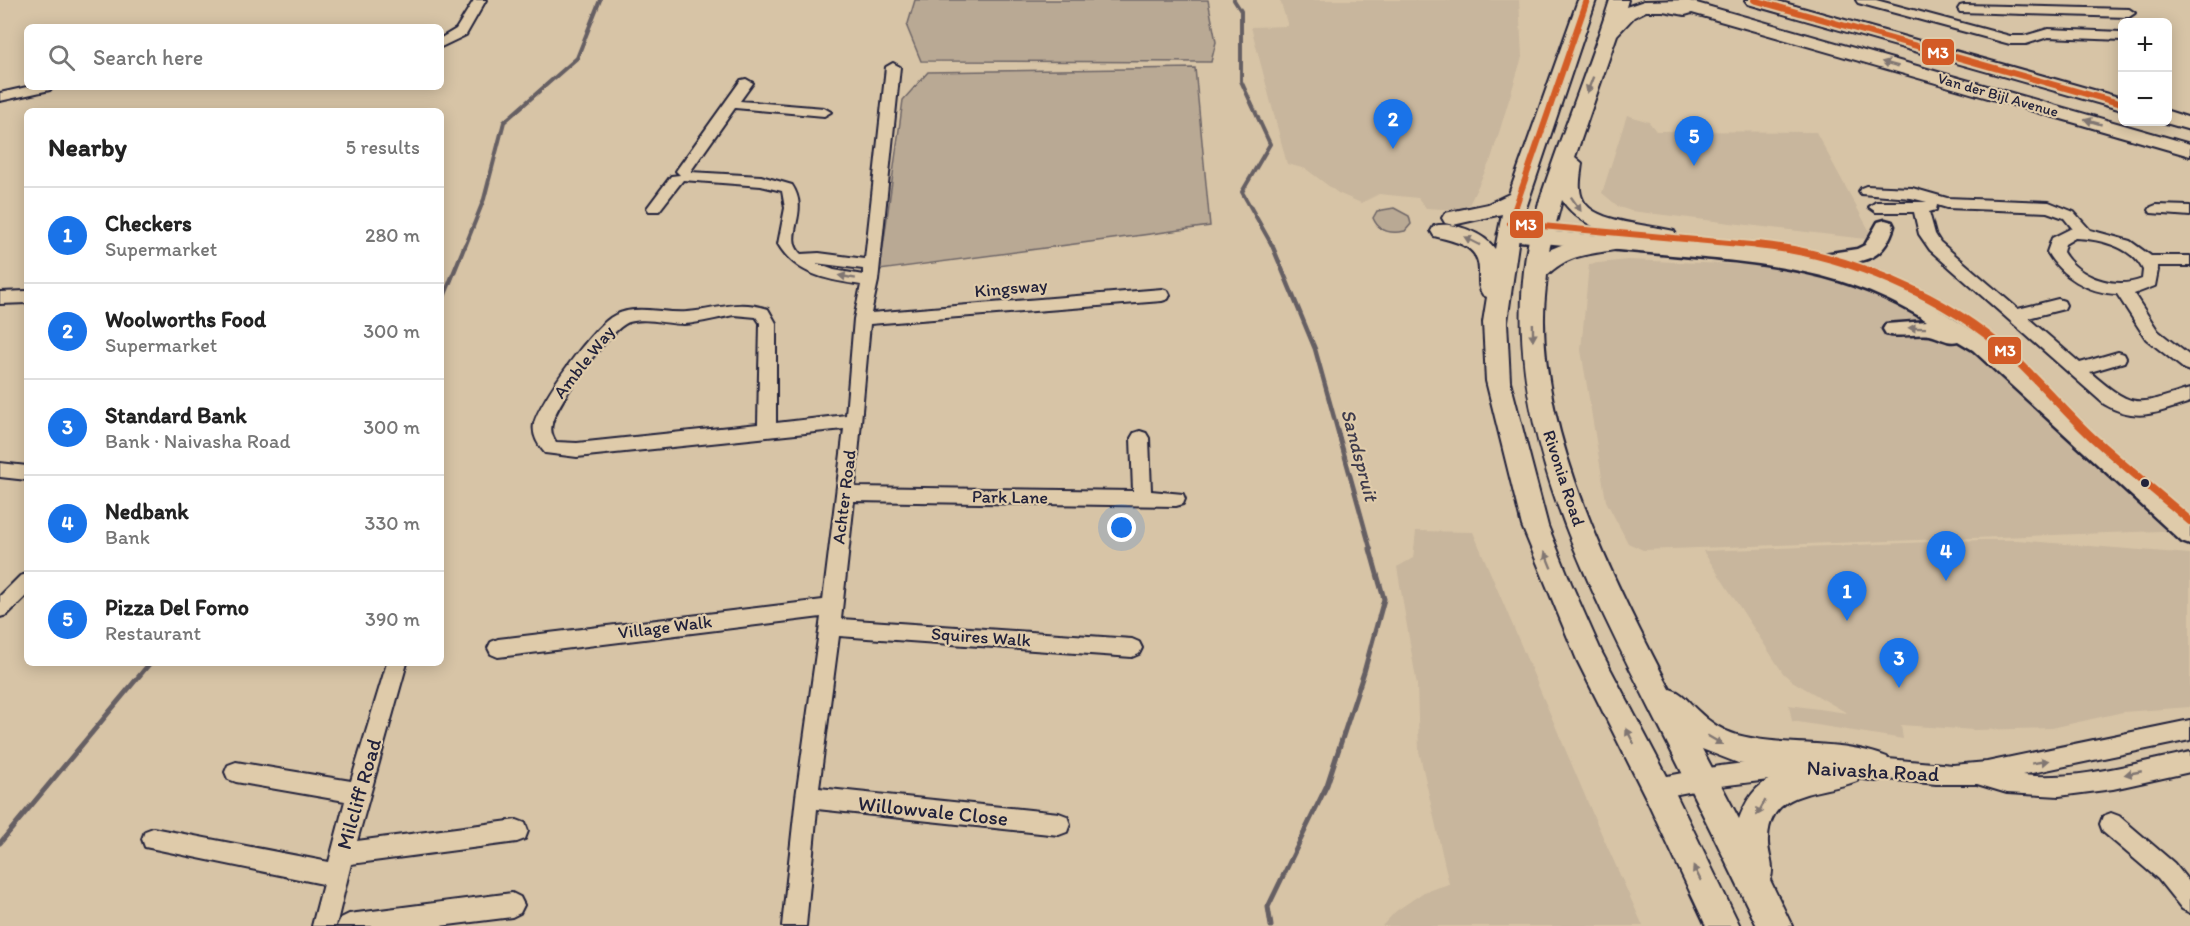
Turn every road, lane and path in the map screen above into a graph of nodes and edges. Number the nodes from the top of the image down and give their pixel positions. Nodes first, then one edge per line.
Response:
1 (480, 0) edge
2 (1587, 0) edge
3 (1619, 0) edge
4 (1667, 0) edge
5 (1754, 0) edge
6 (1862, 0) edge
7 (2121, 0) edge
8 (1888, 4) edge
9 (1964, 9) dead end
10 (2132, 18) edge
11 (1790, 36) junction
12 (2118, 36) edge
13 (444, 42) edge
14 (1606, 43) junction
15 (893, 67) dead end
16 (746, 83) dead end
17 (32, 90) edge
18 (0, 97) edge
19 (2118, 103) edge
20 (732, 104) junction
21 (824, 112) dead end
22 (2172, 118) edge
23 (2190, 124) edge
24 (1574, 127) junction
25 (2190, 150) edge
26 (682, 176) junction
27 (1866, 191) dead end
28 (1520, 198) junction
29 (1947, 203) junction
30 (1876, 207) dead end
31 (654, 208) dead end
32 (1921, 208) junction
33 (2156, 210) dead end
34 (2190, 211) edge
35 (1885, 226) dead end
36 (1509, 229) junction
37 (1542, 231) junction
38 (2085, 232) junction
39 (1666, 236) junction
40 (1619, 242) junction
41 (1831, 258) junction
42 (2146, 261) junction
43 (2190, 261) edge
44 (871, 273) junction
45 (1535, 273) junction
46 (2123, 290) junction
47 (1162, 295) dead end
48 (24, 297) edge
49 (0, 298) edge
50 (1500, 302) junction
51 (2058, 305) dead end
52 (2014, 316) junction
53 (862, 319) junction
54 (1893, 329) dead end
55 (1980, 345) junction
56 (2118, 358) dead end
57 (2190, 366) edge
58 (2076, 370) junction
59 (2190, 395) edge
60 (854, 422) junction
61 (767, 430) junction
62 (1140, 438) dead end
63 (0, 471) edge
64 (24, 473) edge
65 (844, 494) junction
66 (1142, 499) junction
67 (1176, 499) dead end
68 (2190, 521) edge
69 (2190, 535) edge
70 (24, 585) edge
71 (832, 607) junction
72 (0, 609) edge
73 (1616, 613) junction
74 (830, 627) junction
75 (498, 648) dead end
76 (1132, 648) dead end
77 (396, 666) edge
78 (2190, 730) edge
79 (2190, 762) edge
80 (1873, 767) junction
81 (236, 772) dead end
82 (1983, 776) junction
83 (1702, 779) junction
84 (1657, 789) junction
85 (358, 792) junction
86 (807, 797) junction
87 (1059, 824) dead end
88 (2111, 824) dead end
89 (517, 831) dead end
90 (153, 839) dead end
91 (340, 864) junction
92 (2190, 901) edge
93 (512, 905) dead end
94 (324, 926) edge
95 (349, 926) edge
96 (794, 926) edge
97 (1723, 926) edge
98 (1777, 926) edge

1 - 13 street
2 - 28 main road
3 - 14 main road, Rivonia Road
4 - 11 main road, Van der Bijl Avenue
5 - 19 main road, Van der Bijl Avenue
6 - 8 street
7 - 10 street
8 - 12 street
9 - 10 street
11 - 14 main road
25 -> 11 main road, Van der Bijl Avenue
14 -> 24 main road, Rivonia Road
15 - 44 street, Achter Road
16 - 20 street
17 - 18 street
20 - 21 street
20 - 26 street
22 - 23 main road
24 - 37 main road, Rivonia Road
24 -> 39 main road
26 - 31 street
26 - 44 street
27 - 29 street
28 - 36 main road
50 -> 28 main road
29 - 32 street
29 - 38 street
30 - 32 street
32 - 52 street
33 - 34 street
35 - 41 street
36 - 37 street
36 - 50 main road
37 - 39 street
37 - 40 street
37 - 45 main road, Rivonia Road
38 - 42 street
38 - 46 street
39 - 41 street
40 - 45 main road
40 - 55 street
41 - 68 street
42 - 43 street
42 - 46 street
44 - 53 street, Achter Road
45 -> 73 main road, Rivonia Road
46 - 57 street
47 - 53 street, Kingsway
48 - 49 street
84 -> 50 main road
51 - 52 street
52 - 58 street
53 - 60 street, Achter Road
55 -> 54 street
55 - 69 street
56 - 58 street
58 - 59 street
60 - 61 street, Amble Way
60 - 65 street, Achter Road
61 - 61 street, Amble Way
62 - 66 street
63 - 64 street
65 - 66 street, Park Lane
65 - 71 street, Achter Road
66 - 67 street, Park Lane
70 - 72 street
71 - 74 street, Achter Road
71 - 75 street, Village Walk
73 -> 80 main road
73 - 83 main road, Rivonia Road
74 - 76 street, Squires Walk
74 - 86 street, Achter Road
77 - 85 street, Milcliff Road
82 -> 78 street, Naivasha Road
79 -> 82 street, Naivasha Road
80 - 82 street, Naivasha Road
80 - 83 street, Naivasha Road
80 -> 98 main road
81 - 85 street
83 - 84 street, Naivasha Road
83 - 98 main road, Rivonia Road
97 -> 84 main road
85 - 91 street, Milcliff Road
86 - 87 street, Willowvale Close
86 - 96 street, Achter Road
88 - 92 street
89 - 91 street
90 - 91 street
91 - 94 street, Milcliff Road
93 - 95 street

